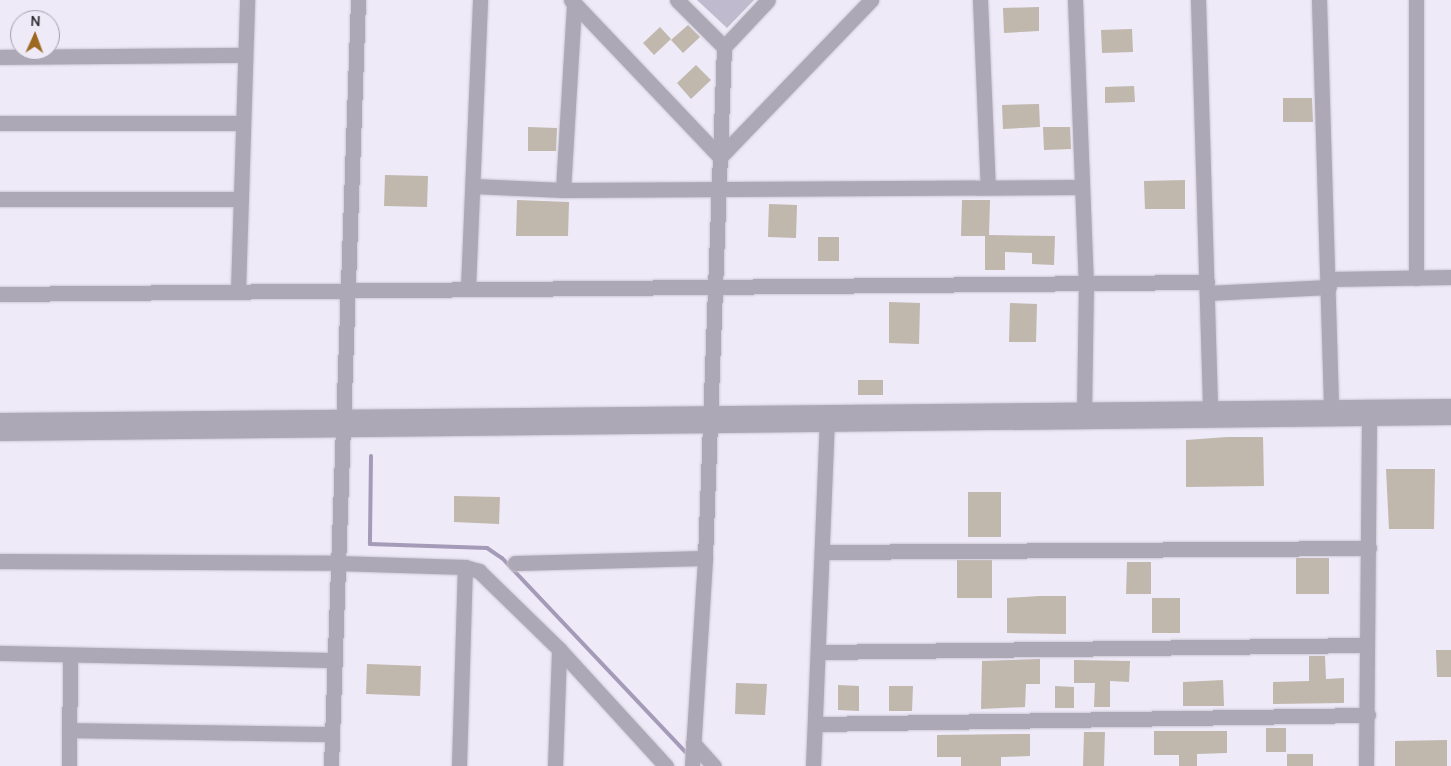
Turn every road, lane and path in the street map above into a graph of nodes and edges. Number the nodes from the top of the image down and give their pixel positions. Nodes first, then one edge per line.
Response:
1 (247, 0) edge
2 (358, 0) edge
3 (480, 0) edge
4 (677, 0) edge
5 (768, 0) edge
6 (871, 0) edge
7 (980, 0) edge
8 (1075, 0) edge
9 (1198, 0) edge
10 (1319, 0) edge
11 (1416, 0) edge
12 (572, 2) edge
13 (724, 47) junction
14 (246, 54) junction
15 (0, 57) edge
16 (0, 123) edge
17 (243, 123) junction
18 (720, 157) junction
19 (473, 186) junction
20 (720, 186) junction
21 (988, 187) junction
22 (1082, 187) junction
23 (563, 190) junction
24 (0, 199) edge
25 (241, 199) junction
26 (1451, 277) edge
27 (1416, 278) junction
28 (1329, 283) junction
29 (1086, 285) junction
30 (714, 287) junction
31 (346, 288) junction
32 (468, 288) junction
33 (1207, 288) junction
34 (238, 291) junction
35 (0, 294) edge
36 (1451, 406) edge
37 (1332, 407) junction
38 (1210, 408) junction
39 (1084, 409) junction
40 (1451, 417) edge
41 (1369, 418) junction
42 (709, 419) junction
43 (0, 420) edge
44 (341, 423) junction
45 (827, 424) junction
46 (0, 433) edge
47 (1369, 548) junction
48 (824, 552) junction
49 (705, 558) junction
50 (0, 561) edge
51 (514, 562) dead end
52 (336, 563) junction
53 (466, 567) junction
54 (1366, 645) junction
55 (560, 649) junction
56 (818, 652) junction
57 (0, 653) edge
58 (70, 655) junction
59 (334, 660) junction
60 (1368, 715) junction
61 (817, 724) junction
62 (69, 730) junction
63 (332, 734) junction
64 (693, 743) junction
65 (69, 766) edge
66 (331, 766) edge
67 (459, 766) edge
68 (555, 766) edge
69 (666, 766) edge
70 (692, 766) edge
71 (714, 766) edge
72 (813, 766) edge
73 (1366, 766) edge

1 - 14 street
2 - 31 street
3 - 19 street
4 - 13 street
5 - 13 street
6 - 18 street
7 - 21 street
8 - 22 street
9 - 33 street
10 - 28 street
11 - 27 street
12 - 18 street
12 - 23 street
13 - 18 street
14 - 15 street
14 - 17 street
16 - 17 street
17 - 25 street
18 - 20 street
19 - 23 street
19 - 32 street
20 - 21 street
20 - 23 street
20 - 30 street
21 - 22 street
22 - 29 street
24 - 25 street
25 - 34 street
26 - 27 street
27 - 28 street
28 - 33 street
28 - 37 street
29 - 30 street
29 - 33 street
29 - 39 street
30 - 32 street
30 - 42 street
31 - 32 street
31 - 34 street
31 - 44 street
33 - 38 street
34 - 35 street
36 - 37 street
37 - 38 street
38 - 39 street
39 - 42 street
40 - 41 street
41 - 45 street
41 - 47 street
42 - 44 street
42 - 45 street
42 - 49 street
43 - 44 street
44 - 46 street
44 - 52 street
45 - 48 street
47 - 48 street
47 - 54 street
48 - 56 street
49 - 51 street
49 - 64 street
50 - 52 street
52 - 53 street
52 - 59 street
53 - 55 street
53 - 67 street
54 - 56 street
54 - 60 street
55 - 68 street
55 - 69 street
56 - 61 street
57 - 58 street
58 - 59 street
58 - 62 street
59 - 63 street
60 - 61 street
60 - 73 street
61 - 72 street
62 - 63 street
62 - 65 street
63 - 66 street
64 - 70 street
64 - 71 street

